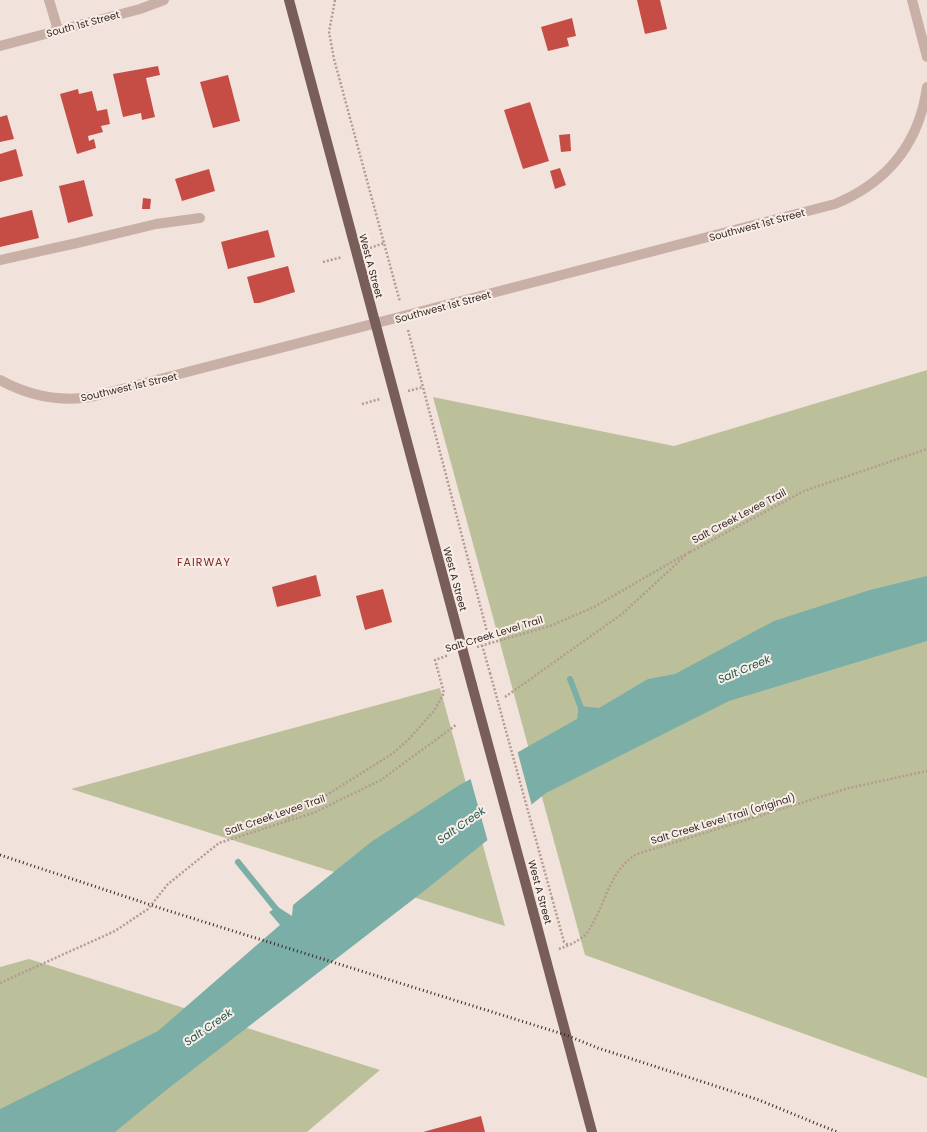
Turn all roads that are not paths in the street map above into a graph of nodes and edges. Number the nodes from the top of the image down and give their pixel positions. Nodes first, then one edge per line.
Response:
1 (50, 0) edge
2 (164, 0) edge
3 (289, 0) edge
4 (912, 0) edge
5 (58, 30) junction
6 (0, 46) edge
7 (927, 57) edge
8 (927, 86) edge
9 (200, 218) dead end
10 (0, 260) edge
11 (374, 325) junction
12 (0, 380) edge
13 (592, 1132) edge

1 - 5 street
2 - 5 street, South 1st Street
3 - 11 main road, West A Street
4 - 7 street
5 - 6 street, South 1st Street
8 - 11 street, Southwest 1st Street
9 - 10 street
11 - 12 street, Southwest 1st Street
11 - 13 main road, West A Street, bridge

